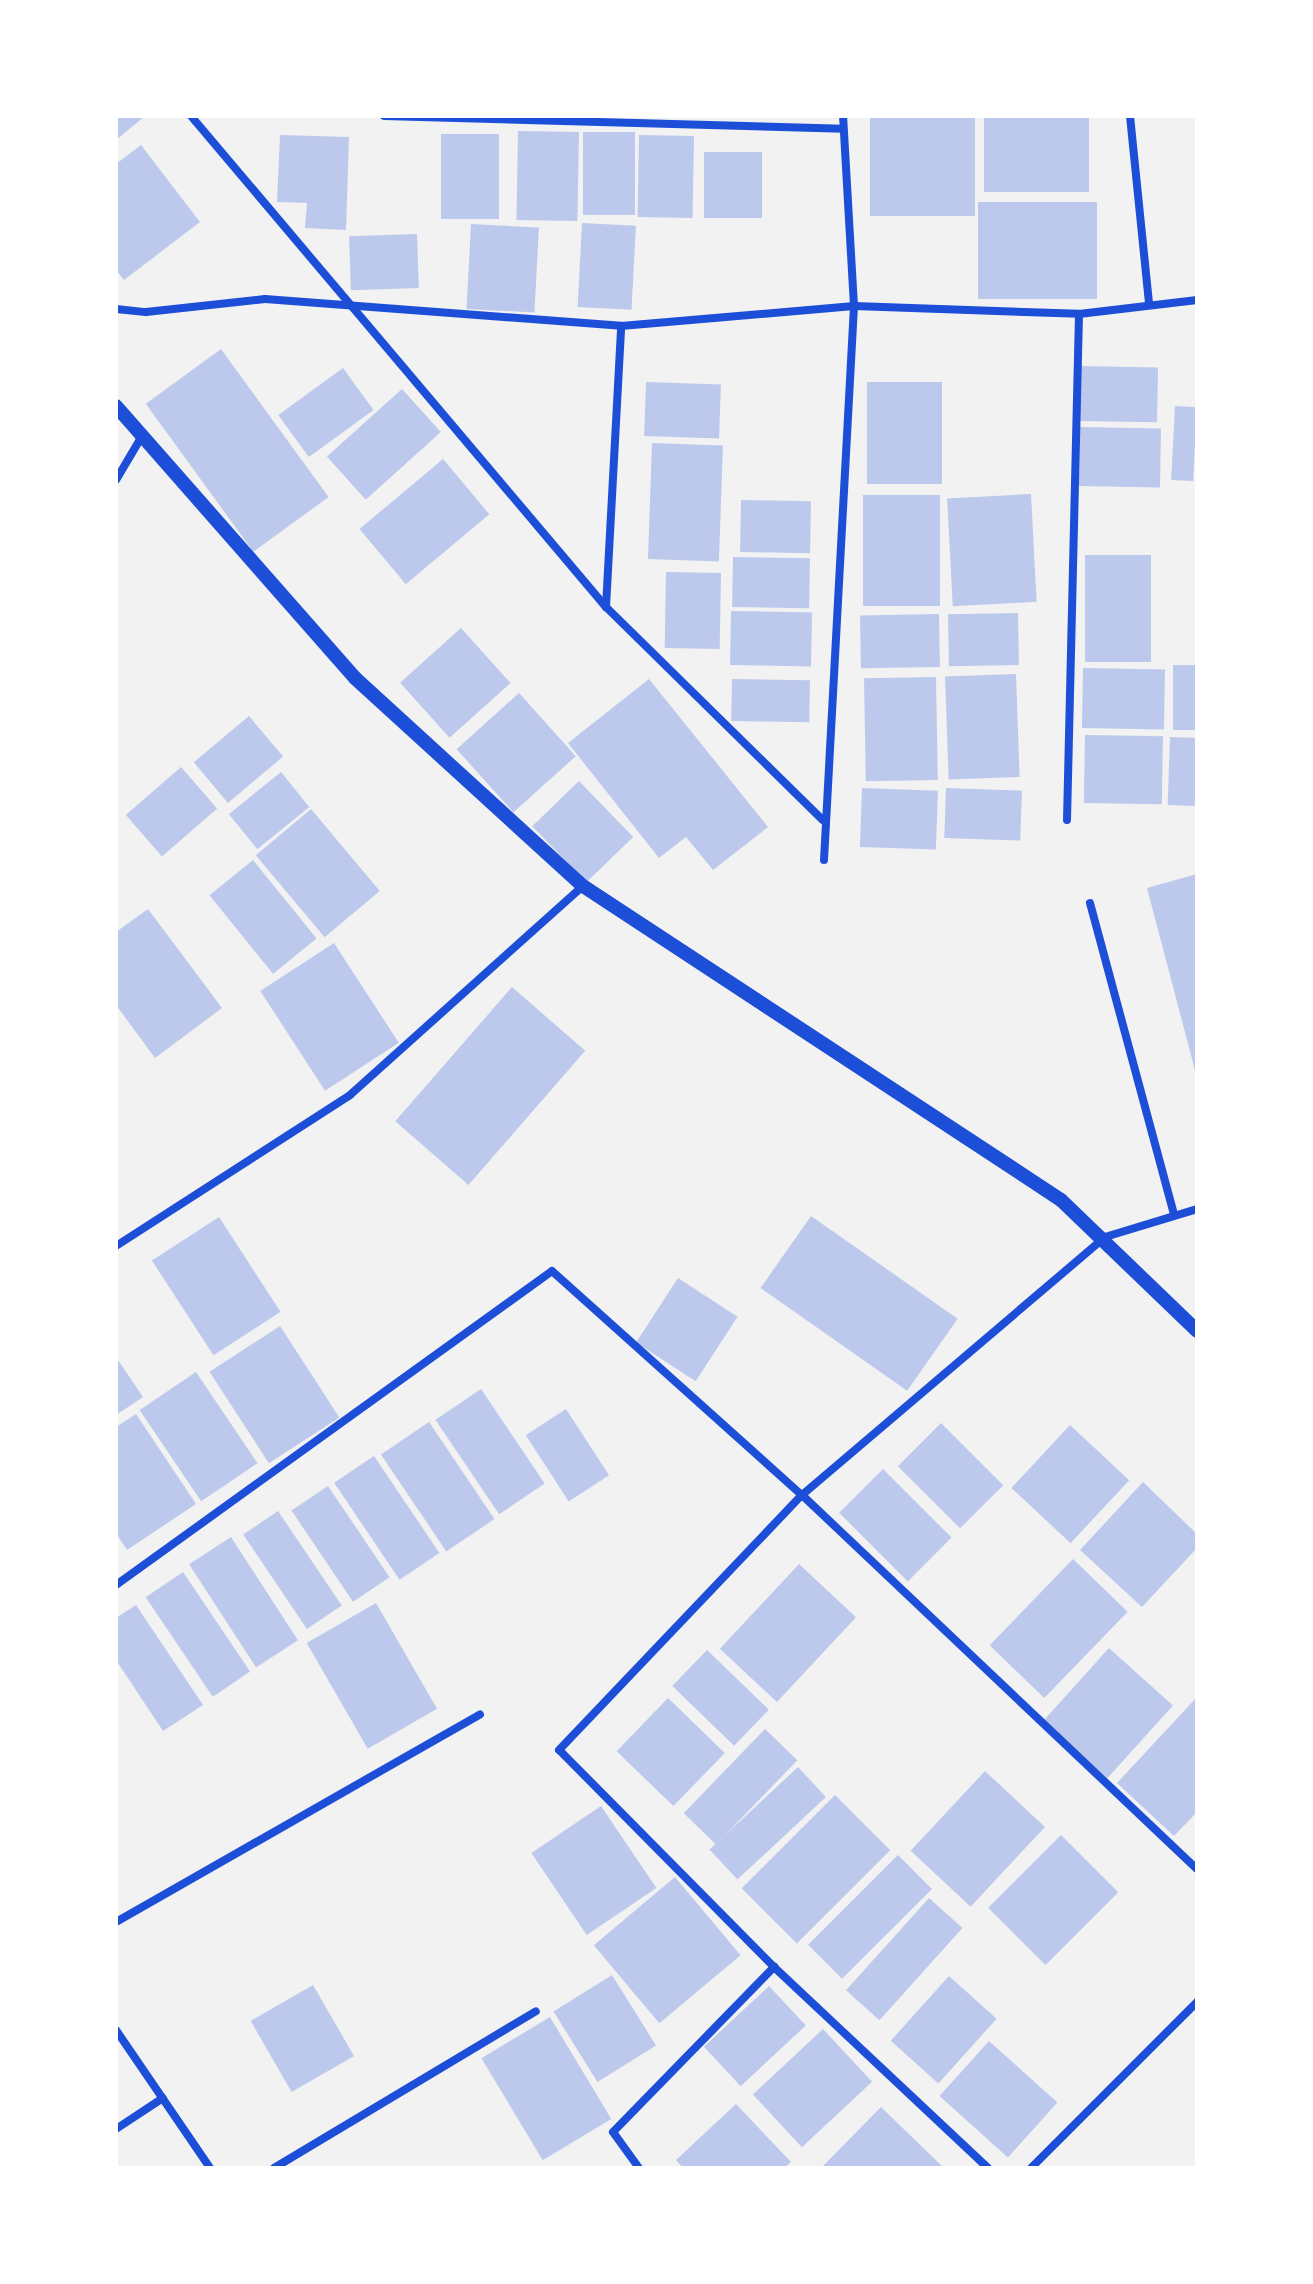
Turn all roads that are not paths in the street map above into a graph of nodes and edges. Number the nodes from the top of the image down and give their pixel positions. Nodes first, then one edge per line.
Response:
1 (191, 116) edge
2 (384, 116) edge
3 (843, 116) edge
4 (1130, 116) edge
5 (843, 129) junction
6 (1197, 300) edge
7 (349, 303) junction
8 (1149, 303) junction
9 (854, 306) junction
10 (116, 309) edge
11 (1079, 314) junction
12 (621, 326) junction
13 (116, 406) edge
14 (143, 435) junction
15 (116, 480) edge
16 (606, 607) junction
17 (823, 820) junction
18 (1067, 820) dead end
19 (824, 860) dead end
20 (583, 886) junction
21 (1090, 903) dead end
22 (1197, 1209) edge
23 (1174, 1215) junction
24 (1105, 1237) junction
25 (116, 1246) edge
26 (1197, 1331) edge
27 (802, 1495) junction
28 (116, 1585) edge
29 (480, 1714) dead end
30 (1197, 1869) edge
31 (116, 1922) edge
32 (774, 1967) junction
33 (1197, 2002) edge
34 (536, 2011) dead end
35 (116, 2030) edge
36 (163, 2098) junction
37 (116, 2129) edge
38 (210, 2168) edge
39 (274, 2168) edge
40 (639, 2168) edge
41 (988, 2168) edge
42 (1031, 2168) edge

1 - 7 street
2 - 5 street
3 - 5 street
4 - 8 street
5 - 9 street
6 - 8 street
7 - 10 street
7 - 12 street
7 - 16 street
8 - 11 street
9 - 11 street
9 - 12 street
9 - 17 street
11 - 18 street
12 - 16 street
13 - 14 street
14 - 15 street
14 - 20 street
16 - 17 street
17 - 19 street
20 - 24 street
20 - 25 street
21 - 23 street
22 - 23 street
23 - 24 street
24 - 26 street
24 - 27 street
27 - 28 street
27 - 30 street
27 - 32 street
29 - 31 street
32 - 40 street
32 - 41 street
33 - 42 street
34 - 39 street
35 - 36 street
36 - 37 street
36 - 38 street

